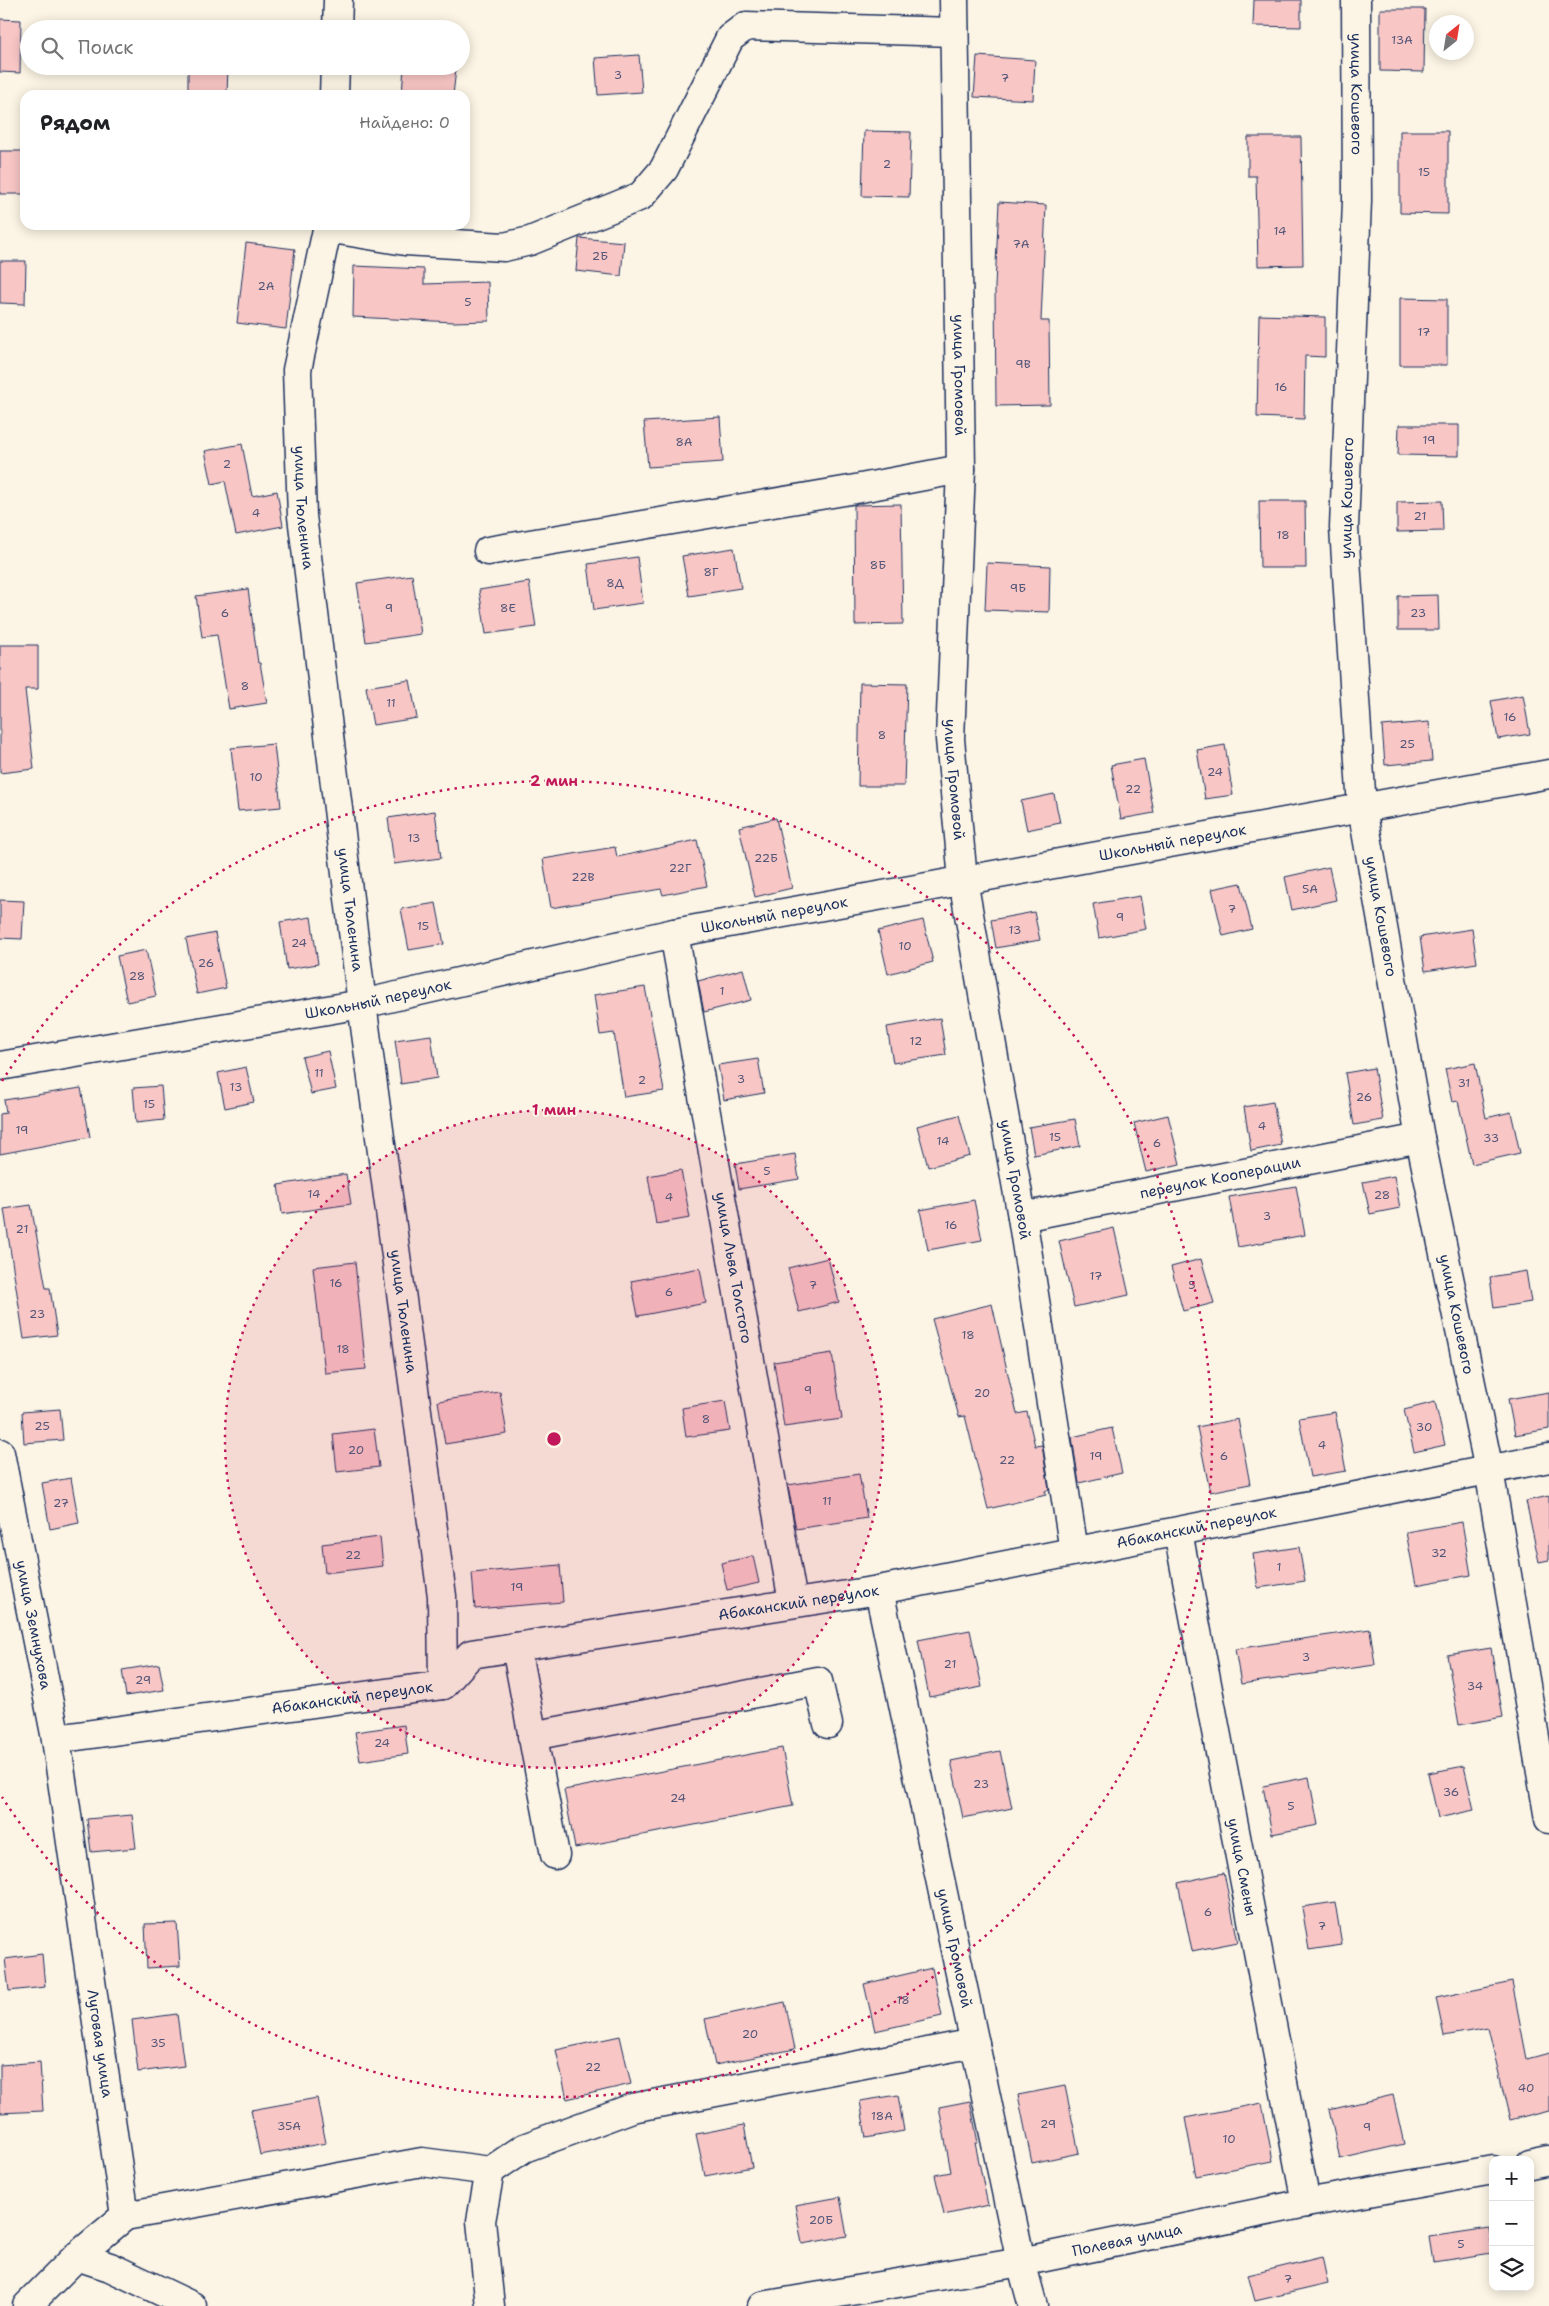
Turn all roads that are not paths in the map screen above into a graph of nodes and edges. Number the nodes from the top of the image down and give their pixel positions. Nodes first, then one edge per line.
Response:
1 (338, 0) edge
2 (954, 0) edge
3 (1356, 0) edge
4 (337, 20) edge
5 (954, 32) junction
6 (335, 75) edge
7 (334, 90) edge
8 (327, 230) edge
9 (349, 230) edge
10 (961, 469) junction
11 (488, 552) dead end
12 (1549, 774) edge
13 (1362, 808) junction
14 (963, 880) junction
15 (674, 933) junction
16 (362, 1004) junction
17 (0, 1066) edge
18 (1420, 1138) junction
19 (1022, 1217) junction
20 (0, 1453) edge
21 (1549, 1458) edge
22 (1488, 1470) junction
23 (1178, 1532) junction
24 (1074, 1550) junction
25 (879, 1590) junction
26 (793, 1602) junction
27 (516, 1647) junction
28 (443, 1685) junction
29 (828, 1724) dead end
30 (532, 1736) junction
31 (56, 1739) junction
32 (1549, 1819) edge
33 (555, 1855) dead end
34 (975, 2042) junction
35 (1549, 2160) edge
36 (1534, 2163) edge
37 (490, 2171) junction
38 (1489, 2171) edge
39 (1306, 2203) junction
40 (125, 2216) junction
41 (77, 2256) junction
42 (1021, 2262) junction
43 (828, 2301) edge
44 (27, 2306) edge
45 (192, 2306) edge
46 (490, 2306) edge
47 (762, 2306) edge
48 (1033, 2306) edge

1 - 4 street
2 - 5 street, улица Громовой
3 - 13 street, улица Кошевого
5 - 9 street
5 - 10 street, улица Громовой
6 - 7 street
8 - 16 street, улица Тюленина
10 - 11 street
10 - 14 street, улица Громовой
12 - 13 street, Школьный переулок
13 - 14 street, Школьный переулок
13 - 18 street, улица Кошевого
14 - 15 street, Школьный переулок
14 - 19 street, улица Громовой
15 - 16 street, Школьный переулок
15 - 26 street, улица Льва Толстого
16 - 17 street, Школьный переулок
16 - 28 street, улица Тюленина
18 - 19 street, переулок Кооперации
18 - 22 street, улица Кошевого
19 - 24 street, улица Громовой
20 - 31 street, улица Земнухова
21 - 22 street, Абаканский переулок
22 - 23 street, Абаканский переулок
22 - 32 street, улица Кошевого
23 - 24 street, Абаканский переулок
23 - 39 street, улица Смены
24 - 25 street, Абаканский переулок
25 - 26 street, Абаканский переулок
25 - 34 street, улица Громовой
26 - 27 street, Абаканский переулок
27 - 28 street, Абаканский переулок
27 - 30 street
28 - 31 street, Абаканский переулок
29 - 30 street
30 - 33 street
31 - 40 street, Луговая улица
34 - 37 street
34 - 42 street, улица Громовой
35 - 36 street
37 - 40 street
37 - 46 street
38 - 39 street, Полевая улица
39 - 42 street, Полевая улица
40 - 41 street
41 - 44 street
41 - 45 street
42 - 43 street, Полевая улица
42 - 48 street, улица Громовой
43 - 47 street, Полевая улица

